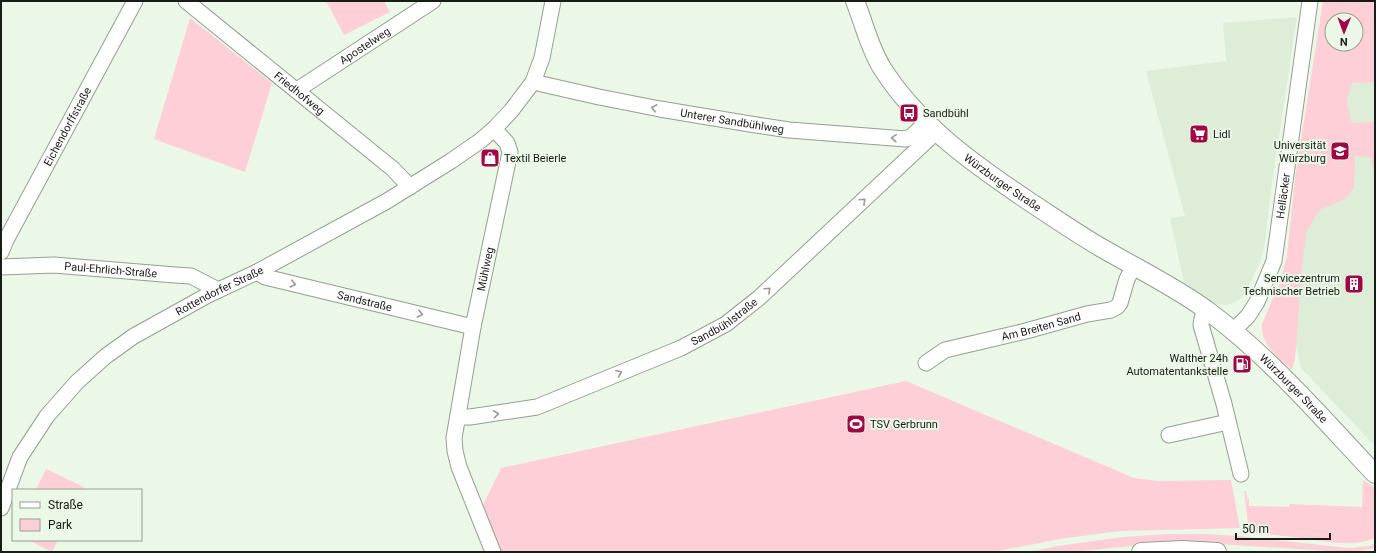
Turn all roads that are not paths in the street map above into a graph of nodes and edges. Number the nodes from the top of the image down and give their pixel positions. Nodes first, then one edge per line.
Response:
1 (135, 1) edge
2 (186, 1) edge
3 (433, 1) edge
4 (553, 1) edge
5 (855, 1) edge
6 (1310, 1) edge
7 (533, 82) junction
8 (297, 90) junction
9 (932, 127) junction
10 (494, 129) junction
11 (410, 187) junction
12 (1, 252) edge
13 (1134, 266) junction
14 (1, 267) edge
15 (257, 272) junction
16 (218, 290) junction
17 (1206, 310) junction
18 (473, 327) junction
19 (1233, 331) junction
20 (926, 363) dead end
21 (458, 417) junction
22 (1228, 422) junction
23 (1169, 434) dead end
24 (1241, 474) dead end
25 (1375, 474) edge
26 (1, 508) edge
27 (492, 552) edge
28 (1141, 552) edge
29 (1217, 552) edge

1 - 12 street, Eichendorffstraße
2 - 8 street, Friedhofweg
3 - 8 street, Apostelweg
4 - 7 street
5 - 9 street, Würzburger Straße
6 - 19 street, Helläcker
9 -> 7 street, Unterer Sandbühlweg
7 - 10 street
8 - 11 street, Friedhofweg
9 - 13 street, Würzburger Straße
21 -> 9 street, Sandbühlstraße
10 - 11 street, Rottendorfer Straße
10 - 18 street, Mühlweg
11 - 15 street, Rottendorfer Straße
13 - 17 street, Würzburger Straße
13 - 20 street, Am Breiten Sand
14 - 16 street, Paul-Ehrlich-Straße
15 - 16 street, Rottendorfer Straße
15 -> 18 street, Sandstraße
16 - 26 street, Rottendorfer Straße
17 - 19 street, Würzburger Straße
17 - 22 street
18 - 21 street, Mühlweg
19 - 25 street, Würzburger Straße
21 - 27 street, Mühlweg
22 - 23 street
22 - 24 street
28 - 29 street

